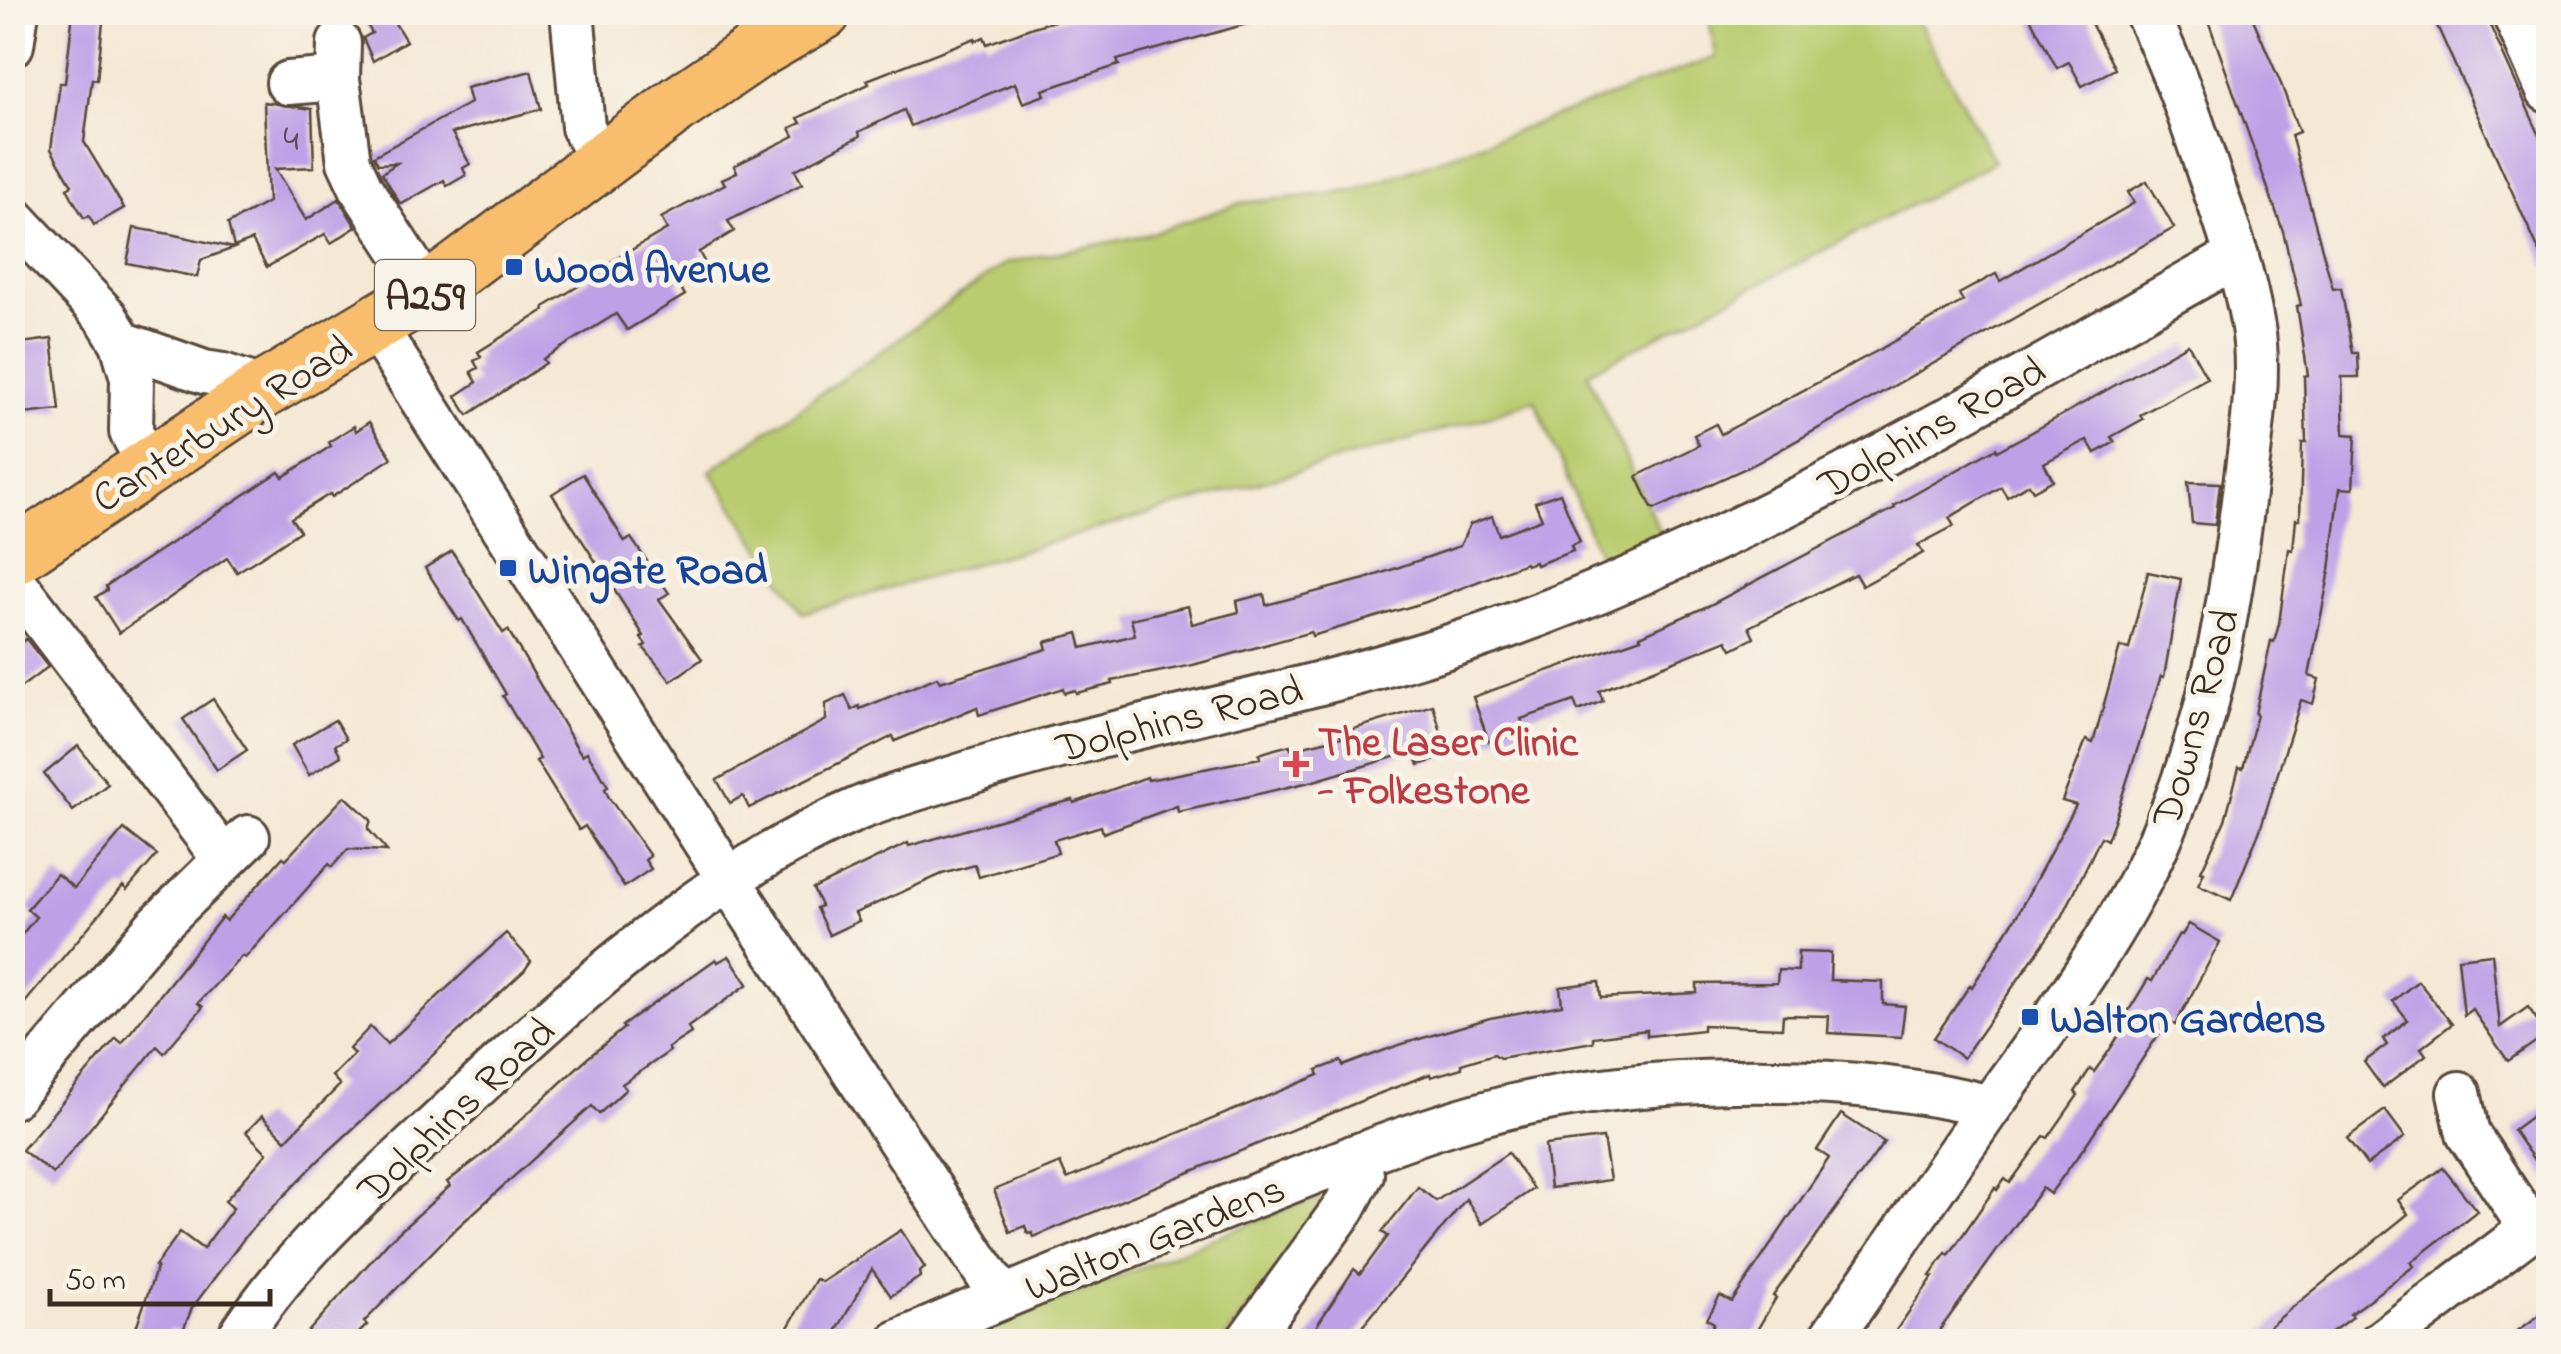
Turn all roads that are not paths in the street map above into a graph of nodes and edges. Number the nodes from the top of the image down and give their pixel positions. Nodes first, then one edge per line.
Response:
1 (17, 12) edge
2 (572, 12) edge
3 (823, 12) edge
4 (2146, 12) edge
5 (2513, 12) edge
6 (12, 45) edge
7 (288, 83) dead end
8 (2548, 91) edge
9 (601, 163) junction
10 (12, 217) edge
11 (2237, 256) junction
12 (428, 292) junction
13 (374, 326) junction
14 (122, 342) junction
15 (265, 389) junction
16 (149, 464) junction
17 (12, 558) edge
18 (12, 579) edge
19 (729, 880) junction
20 (2459, 1092) dead end
21 (12, 1097) edge
22 (1990, 1108) junction
23 (1355, 1156) junction
24 (2539, 1222) edge
25 (1001, 1296) junction
26 (236, 1342) edge
27 (898, 1342) edge
28 (1247, 1342) edge
29 (1828, 1342) edge
30 (2381, 1342) edge

1 - 6 street
2 - 9 street
3 - 9 highway, Canterbury Road / A259
4 - 11 street, Downs Road
5 - 8 street
7 - 12 street
9 - 12 highway, Canterbury Road / A259
10 - 14 street
11 - 19 street, Dolphins Road
11 - 22 street, Downs Road
12 - 13 highway, Canterbury Road / A259
13 - 15 highway, Canterbury Road / A259
13 - 19 street
14 - 15 street
14 - 16 street
15 - 16 highway, Canterbury Road / A259
16 - 17 highway, Canterbury Road / A259
18 - 21 street
19 - 25 street
19 - 26 street, Dolphins Road
20 - 24 street
22 - 23 street, Walton Gardens
22 - 29 street, Downs Road
23 - 25 street, Walton Gardens
23 - 28 street, Walton Gardens
24 - 30 street
25 - 27 street, Walton Gardens

